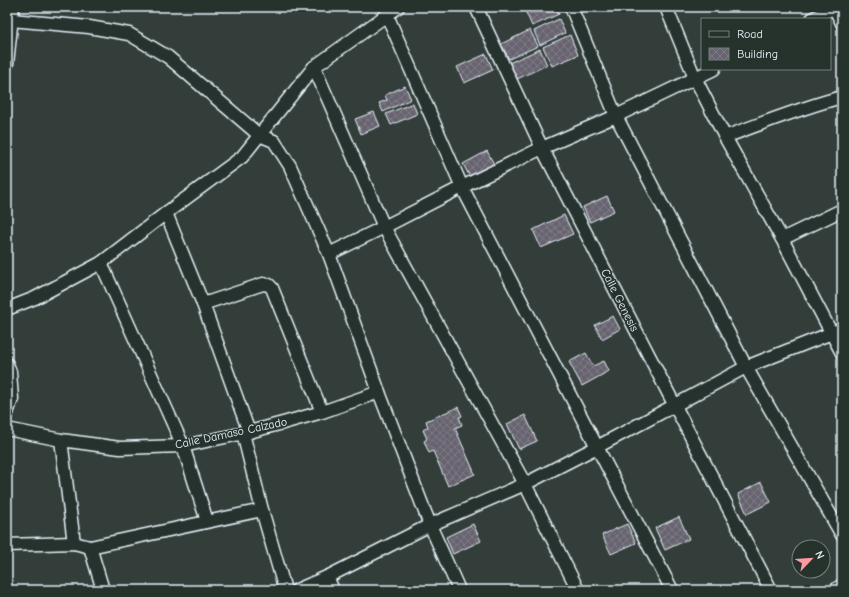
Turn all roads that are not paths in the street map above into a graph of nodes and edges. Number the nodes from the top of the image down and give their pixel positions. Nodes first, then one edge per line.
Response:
1 (13, 7) edge
2 (398, 7) edge
3 (476, 7) edge
4 (571, 7) edge
5 (666, 7) edge
6 (835, 7) edge
7 (386, 15) junction
8 (814, 18) edge
9 (11, 20) junction
10 (842, 23) edge
11 (7, 64) edge
12 (314, 67) junction
13 (712, 70) edge
14 (695, 78) junction
15 (842, 97) edge
16 (616, 116) junction
17 (259, 135) junction
18 (725, 137) junction
19 (542, 148) junction
20 (462, 186) junction
21 (842, 210) edge
22 (166, 213) junction
23 (384, 228) junction
24 (782, 239) junction
25 (329, 254) junction
26 (101, 263) junction
27 (202, 304) junction
28 (7, 309) edge
29 (837, 331) edge
30 (842, 352) edge
31 (7, 364) edge
32 (746, 367) junction
33 (379, 392) junction
34 (675, 406) junction
35 (322, 412) junction
36 (7, 413) edge
37 (7, 429) edge
38 (246, 432) junction
39 (61, 440) junction
40 (183, 446) junction
41 (597, 448) junction
42 (525, 484) junction
43 (262, 510) junction
44 (207, 521) junction
45 (430, 525) junction
46 (842, 535) edge
47 (74, 543) junction
48 (7, 545) edge
49 (90, 547) junction
50 (327, 577) junction
51 (842, 586) edge
52 (103, 590) edge
53 (284, 590) edge
54 (297, 590) edge
55 (333, 590) edge
56 (459, 590) edge
57 (578, 590) edge
58 (672, 590) edge
59 (771, 590) edge
60 (835, 590) edge

1 - 9 street
2 - 7 street
3 - 19 street, Calle Genesis
4 - 16 street
5 - 14 street
6 - 8 street
6 - 10 street
7 - 12 street
7 - 20 street
9 - 11 street
9 - 17 street
12 - 17 street
12 - 23 street
13 - 14 street
14 - 16 street
14 - 18 street
15 - 18 street
16 - 19 street
16 - 32 street
17 - 22 street
17 - 25 street
18 - 24 street
19 - 20 street
19 - 34 street, Calle Genesis
20 - 23 street
20 - 41 street
21 - 24 street
22 - 26 street
22 - 27 street
23 - 25 street
23 - 42 street
24 - 29 street
25 - 33 street
26 - 28 street
26 - 40 street
27 - 35 street
27 - 38 street
29 - 30 street
29 - 32 street
31 - 36 street
32 - 34 street
32 - 46 street
33 - 35 street, Calle Damaso Calzado
33 - 45 street
34 - 41 street
34 - 59 street, Calle Genesis
35 - 38 street, Calle Damaso Calzado
37 - 39 street, Calle Damaso Calzado
38 - 40 street, Calle Damaso Calzado
38 - 43 street
39 - 40 street, Calle Damaso Calzado
39 - 47 street
40 - 44 street
41 - 42 street
41 - 58 street
42 - 45 street
42 - 57 street
43 - 44 street
43 - 53 street
44 - 49 street
45 - 50 street
45 - 56 street
47 - 48 street
47 - 49 street
49 - 52 street
50 - 54 street
50 - 55 street
51 - 60 street

